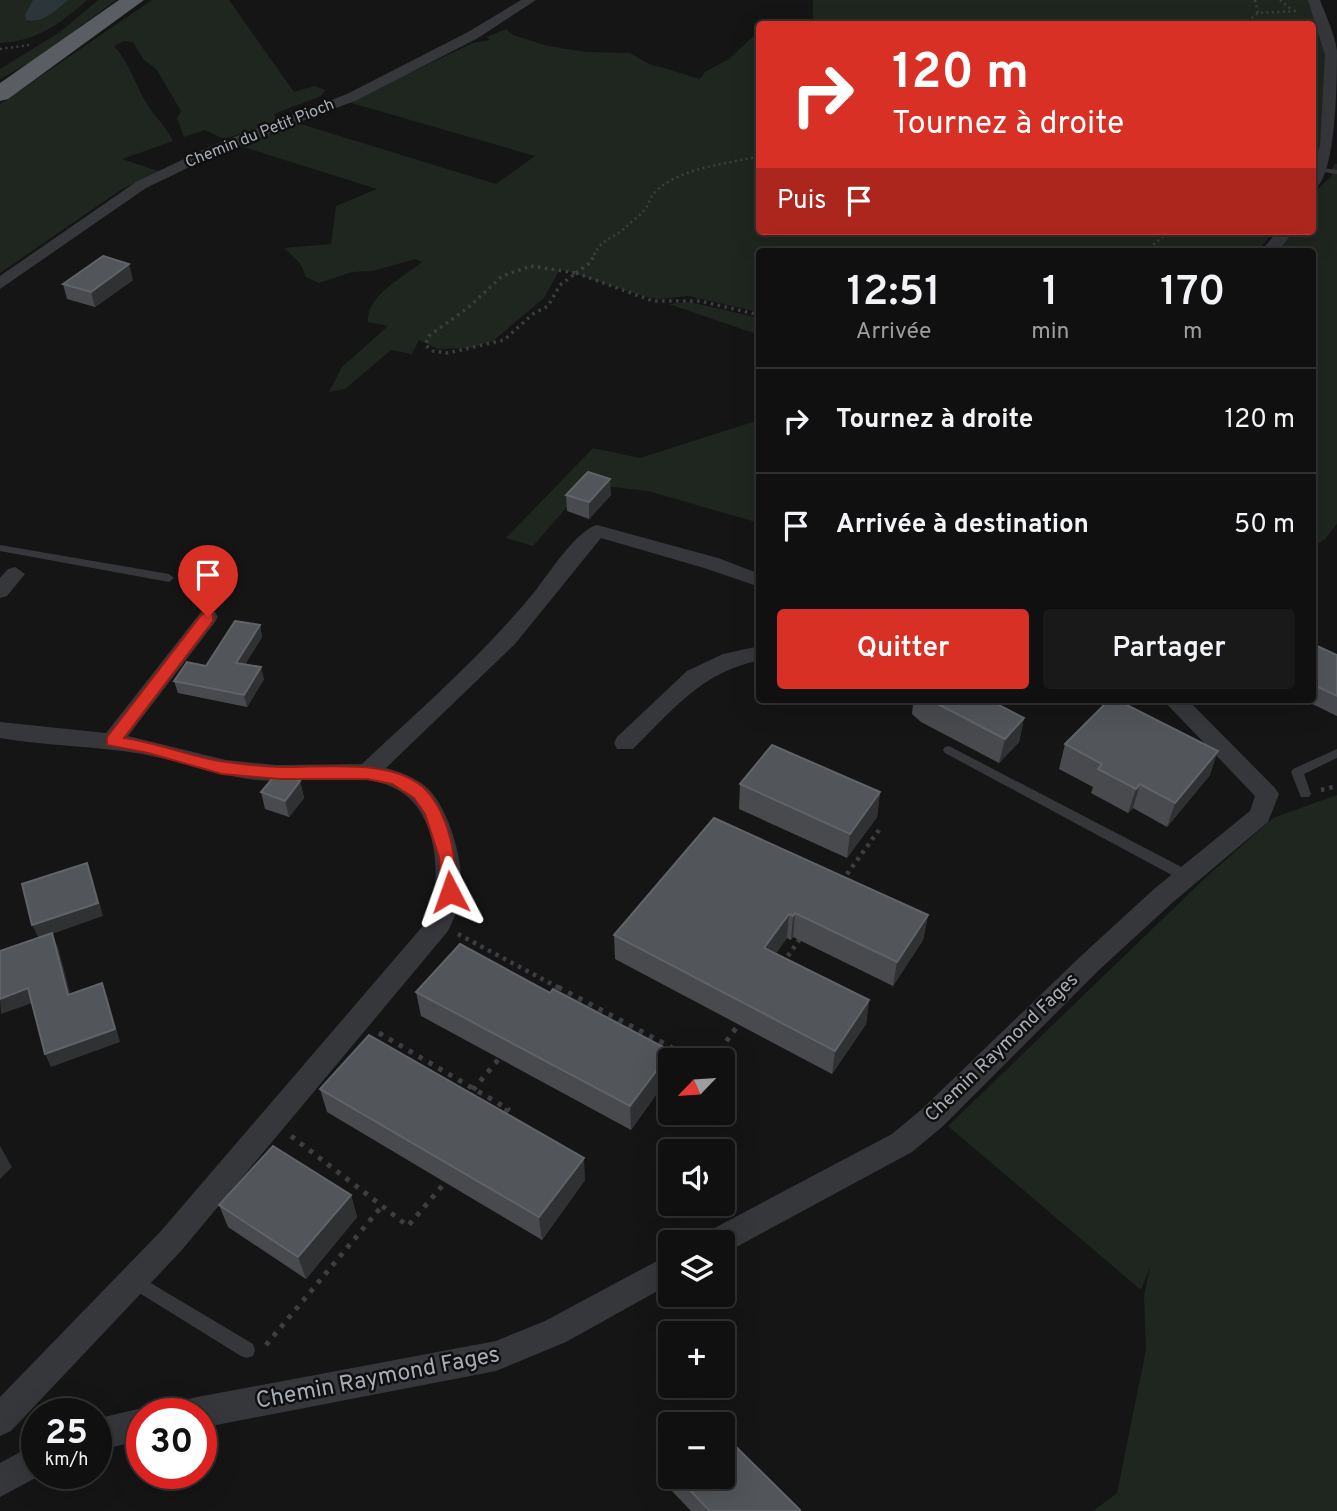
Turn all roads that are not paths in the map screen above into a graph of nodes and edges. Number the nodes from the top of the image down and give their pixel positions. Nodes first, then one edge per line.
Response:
1 (530, 0) edge
2 (131, 2) edge
3 (1317, 6) edge
4 (0, 94) edge
5 (1319, 169) junction
6 (1337, 172) edge
7 (1316, 176) edge
8 (0, 284) edge
9 (0, 548) edge
10 (16, 574) dead end
11 (169, 578) dead end
12 (756, 580) edge
13 (0, 592) edge
14 (208, 617) dead end
15 (756, 654) edge
16 (1177, 703) edge
17 (0, 730) edge
18 (112, 741) junction
19 (625, 743) dead end
20 (949, 750) dead end
21 (1337, 753) edge
22 (367, 773) junction
23 (1305, 794) dead end
24 (1188, 877) junction
25 (735, 1232) edge
26 (658, 1274) edge
27 (134, 1281) junction
28 (252, 1353) road end
29 (217, 1409) edge
30 (0, 1420) edge
31 (21, 1469) edge
32 (0, 1481) edge

1 - 8 street, Chemin du Petit Pioch
2 - 4 highway
3 - 5 street
5 - 6 lane
5 - 7 street
9 - 11 lane
10 - 13 street
12 - 22 street
14 - 18 street
15 - 19 street
16 - 24 street, Chemin Raymond Fages
17 - 18 street
18 - 22 street
20 - 24 lane
21 - 23 lane
22 - 27 street
24 - 25 street, Chemin Raymond Fages
26 - 29 street, Chemin Raymond Fages
27 - 28 lane
27 - 30 street
31 - 32 street

